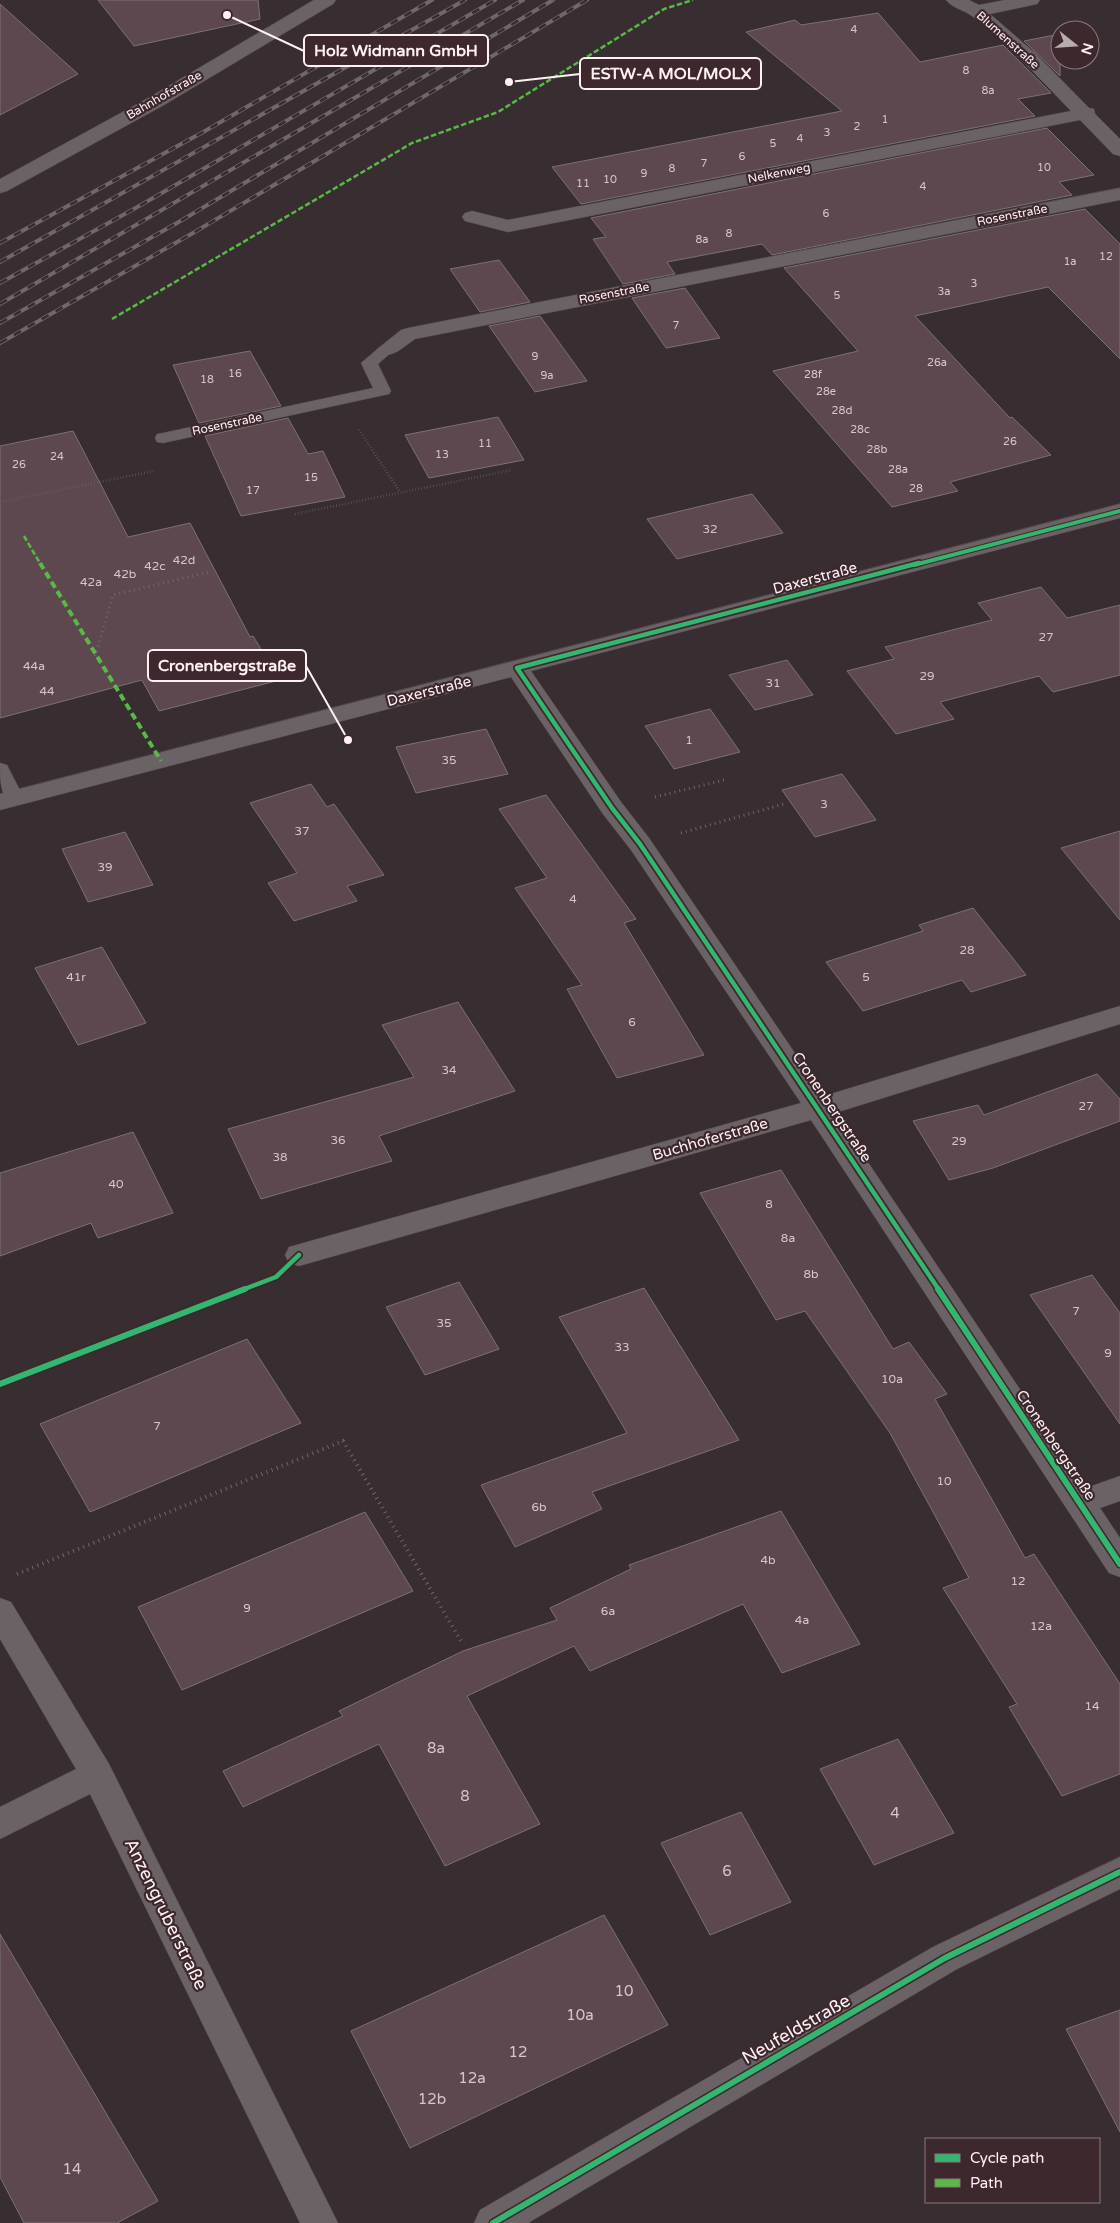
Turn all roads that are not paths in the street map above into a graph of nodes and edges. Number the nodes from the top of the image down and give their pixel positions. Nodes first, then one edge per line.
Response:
1 (327, 0) edge
2 (955, 0) edge
3 (1031, 0) edge
4 (977, 11) junction
5 (1087, 114) junction
6 (1120, 150) edge
7 (0, 187) edge
8 (1120, 194) edge
9 (472, 217) dead end
10 (386, 350) joint
11 (163, 438) road end
12 (1120, 511) edge
13 (517, 668) junction
14 (0, 769) edge
15 (7, 800) edge
16 (1120, 1015) edge
17 (818, 1108) junction
18 (298, 1255) road end
19 (1120, 1488) edge
20 (1080, 1503) junction
21 (1120, 1564) edge
22 (0, 1611) edge
23 (97, 1774) junction
24 (0, 1824) edge
25 (1120, 1872) edge
26 (319, 2223) edge
27 (493, 2223) edge

1 - 7 street, Bahnhofstraße
2 - 4 street, Blumenstraße
3 - 4 street
4 - 5 street, Blumenstraße
5 - 6 street, Blumenstraße
5 - 9 street, Nelkenweg
8 - 10 street, Rosenstraße
10 - 11 lane, Rosenstraße
12 - 13 street, Daxerstraße
13 - 15 street, Daxerstraße
13 - 17 street, Cronenbergstraße
14 - 15 lane
16 - 17 street, Buchhoferstraße
17 - 18 street, Buchhoferstraße
17 - 20 street, Cronenbergstraße
19 - 20 street
20 - 21 street, Cronenbergstraße
22 - 23 street, Anzengruberstraße
23 - 24 street
23 - 26 street, Anzengruberstraße
25 - 27 street, Neufeldstraße

